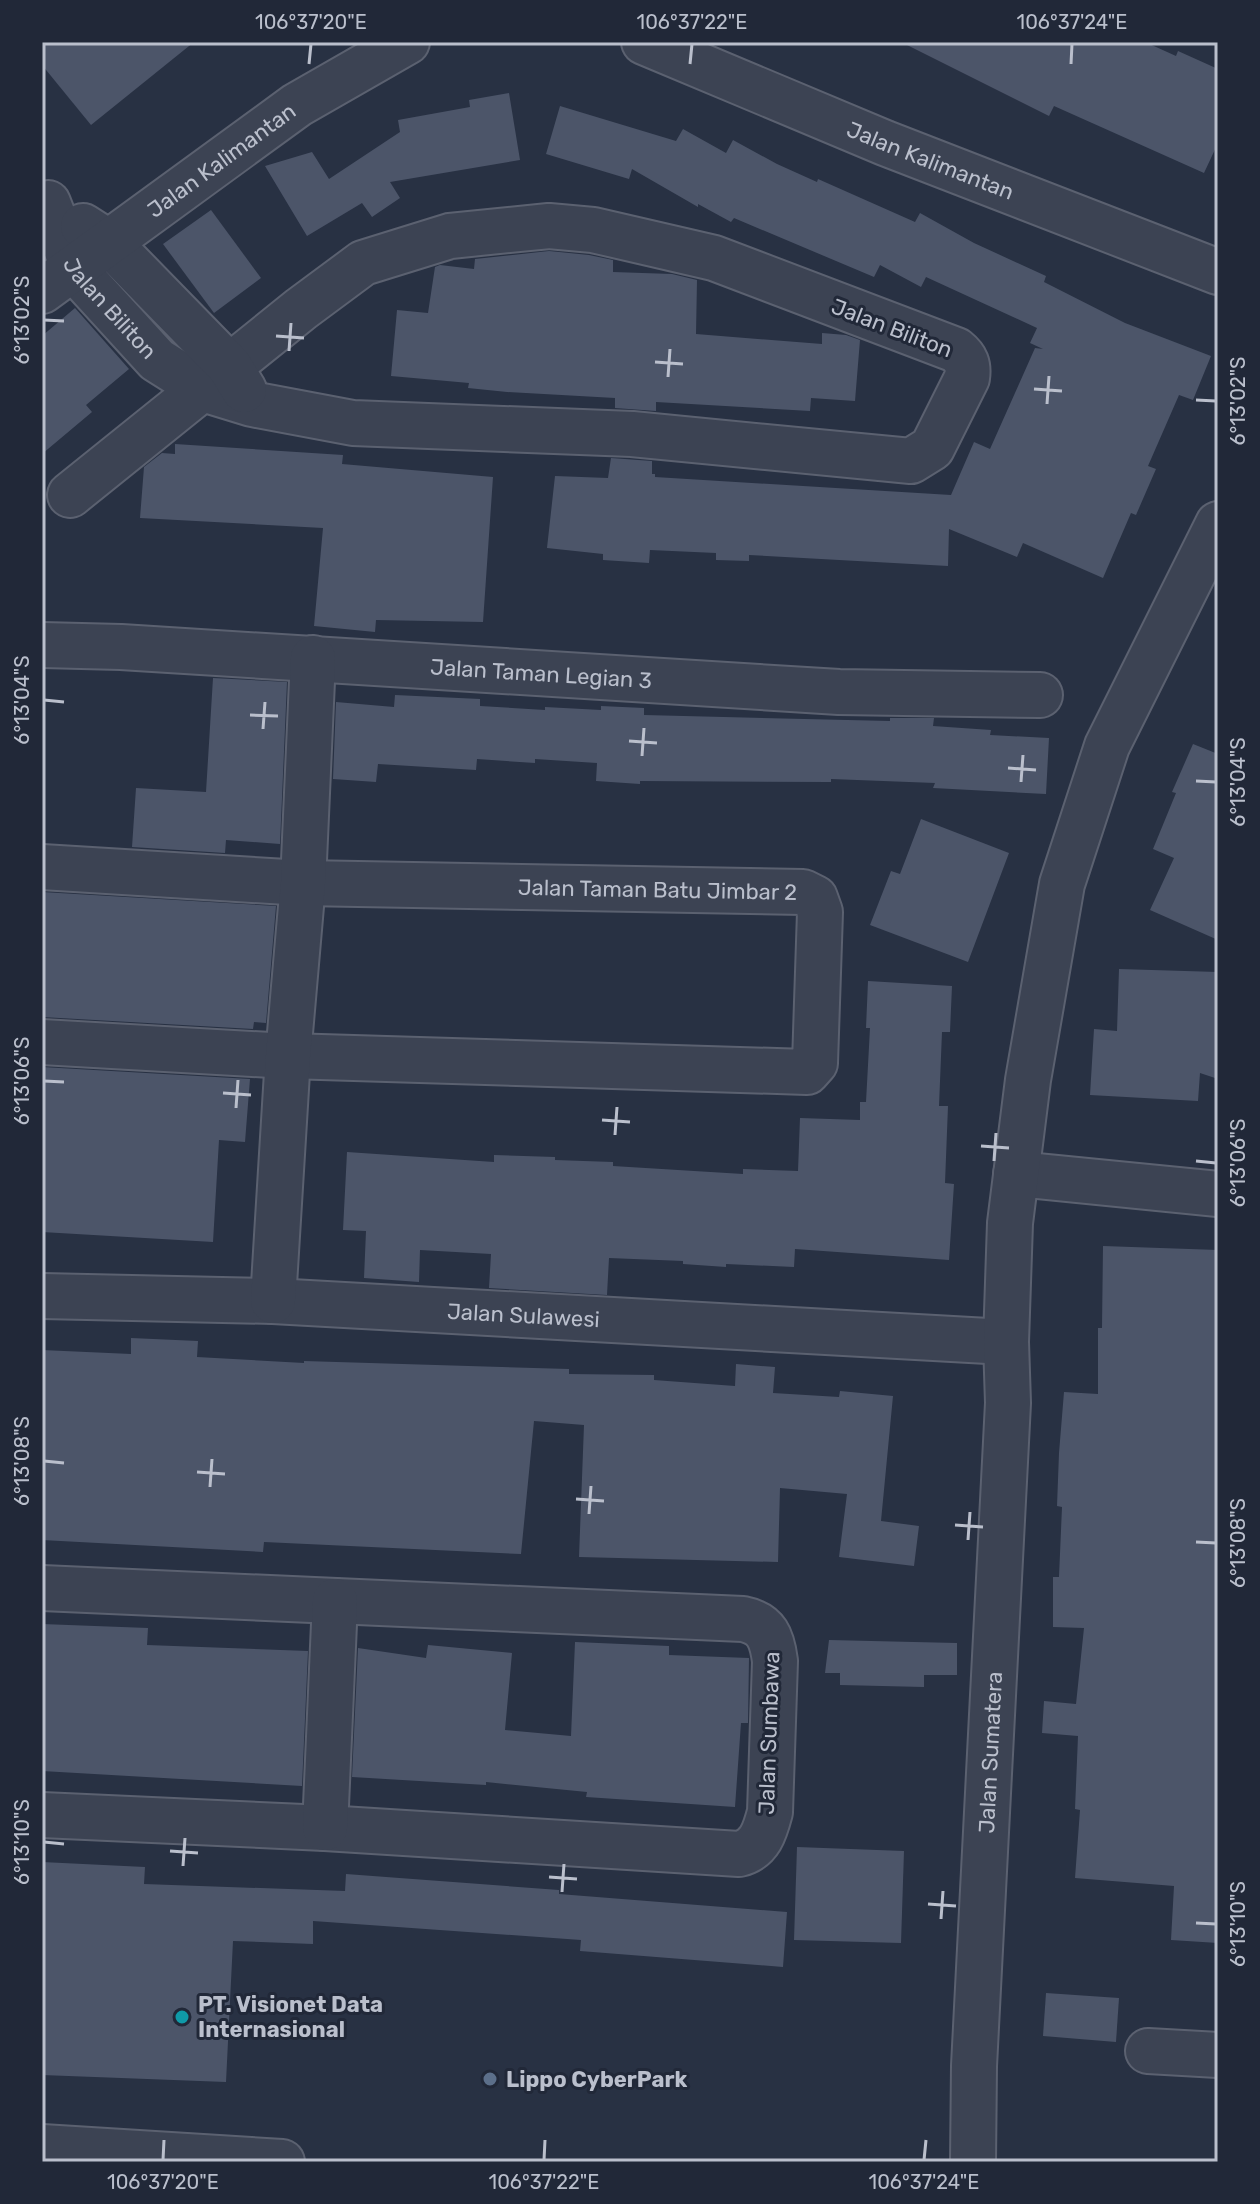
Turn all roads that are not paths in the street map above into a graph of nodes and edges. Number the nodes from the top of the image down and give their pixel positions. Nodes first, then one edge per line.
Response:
1 (407, 42) edge
2 (644, 42) edge
3 (45, 200) edge
4 (108, 242) junction
5 (1218, 272) edge
6 (58, 280) edge
7 (217, 378) junction
8 (70, 495) dead end
9 (1218, 524) edge
10 (42, 645) edge
11 (313, 658) junction
12 (1040, 695) dead end
13 (42, 867) edge
14 (303, 883) junction
15 (42, 1042) edge
16 (288, 1056) junction
17 (1016, 1174) junction
18 (1218, 1194) edge
19 (42, 1296) edge
20 (273, 1301) junction
21 (1006, 1342) junction
22 (42, 1588) edge
23 (335, 1601) junction
24 (42, 1815) edge
25 (325, 1828) junction
26 (1148, 2051) dead end
27 (1218, 2055) edge
28 (42, 2147) edge
29 (282, 2162) edge
30 (973, 2162) edge

1 - 4 street, Jalan Kalimantan
2 - 5 street, Jalan Kalimantan
3 - 4 street, Jalan Biliton
3 - 6 street, Jalan Biliton
4 - 6 street, Jalan Kalimantan
4 - 7 street, Jalan Biliton
6 - 7 street, Jalan Biliton
7 - 7 street, Jalan Biliton
7 - 8 street
9 - 17 street, Jalan Sumatera
10 - 11 street, Jalan Taman Legian 3
11 - 12 street, Jalan Taman Legian 3
11 - 14 street
13 - 14 street, Jalan Taman Batu Jimbar 2
14 - 16 street
14 - 16 street, Jalan Taman Batu Jimbar 2
15 - 16 street
16 - 20 street
17 - 18 street
17 - 21 street, Jalan Sumatera
19 - 20 street, Jalan Sulawesi
20 - 21 street, Jalan Sulawesi
21 - 30 street, Jalan Sumatera
22 - 23 street, Jalan Sumbawa
23 - 25 street
23 - 25 street, Jalan Sumbawa
24 - 25 street, Jalan Sumbawa
26 - 27 street
28 - 29 street

